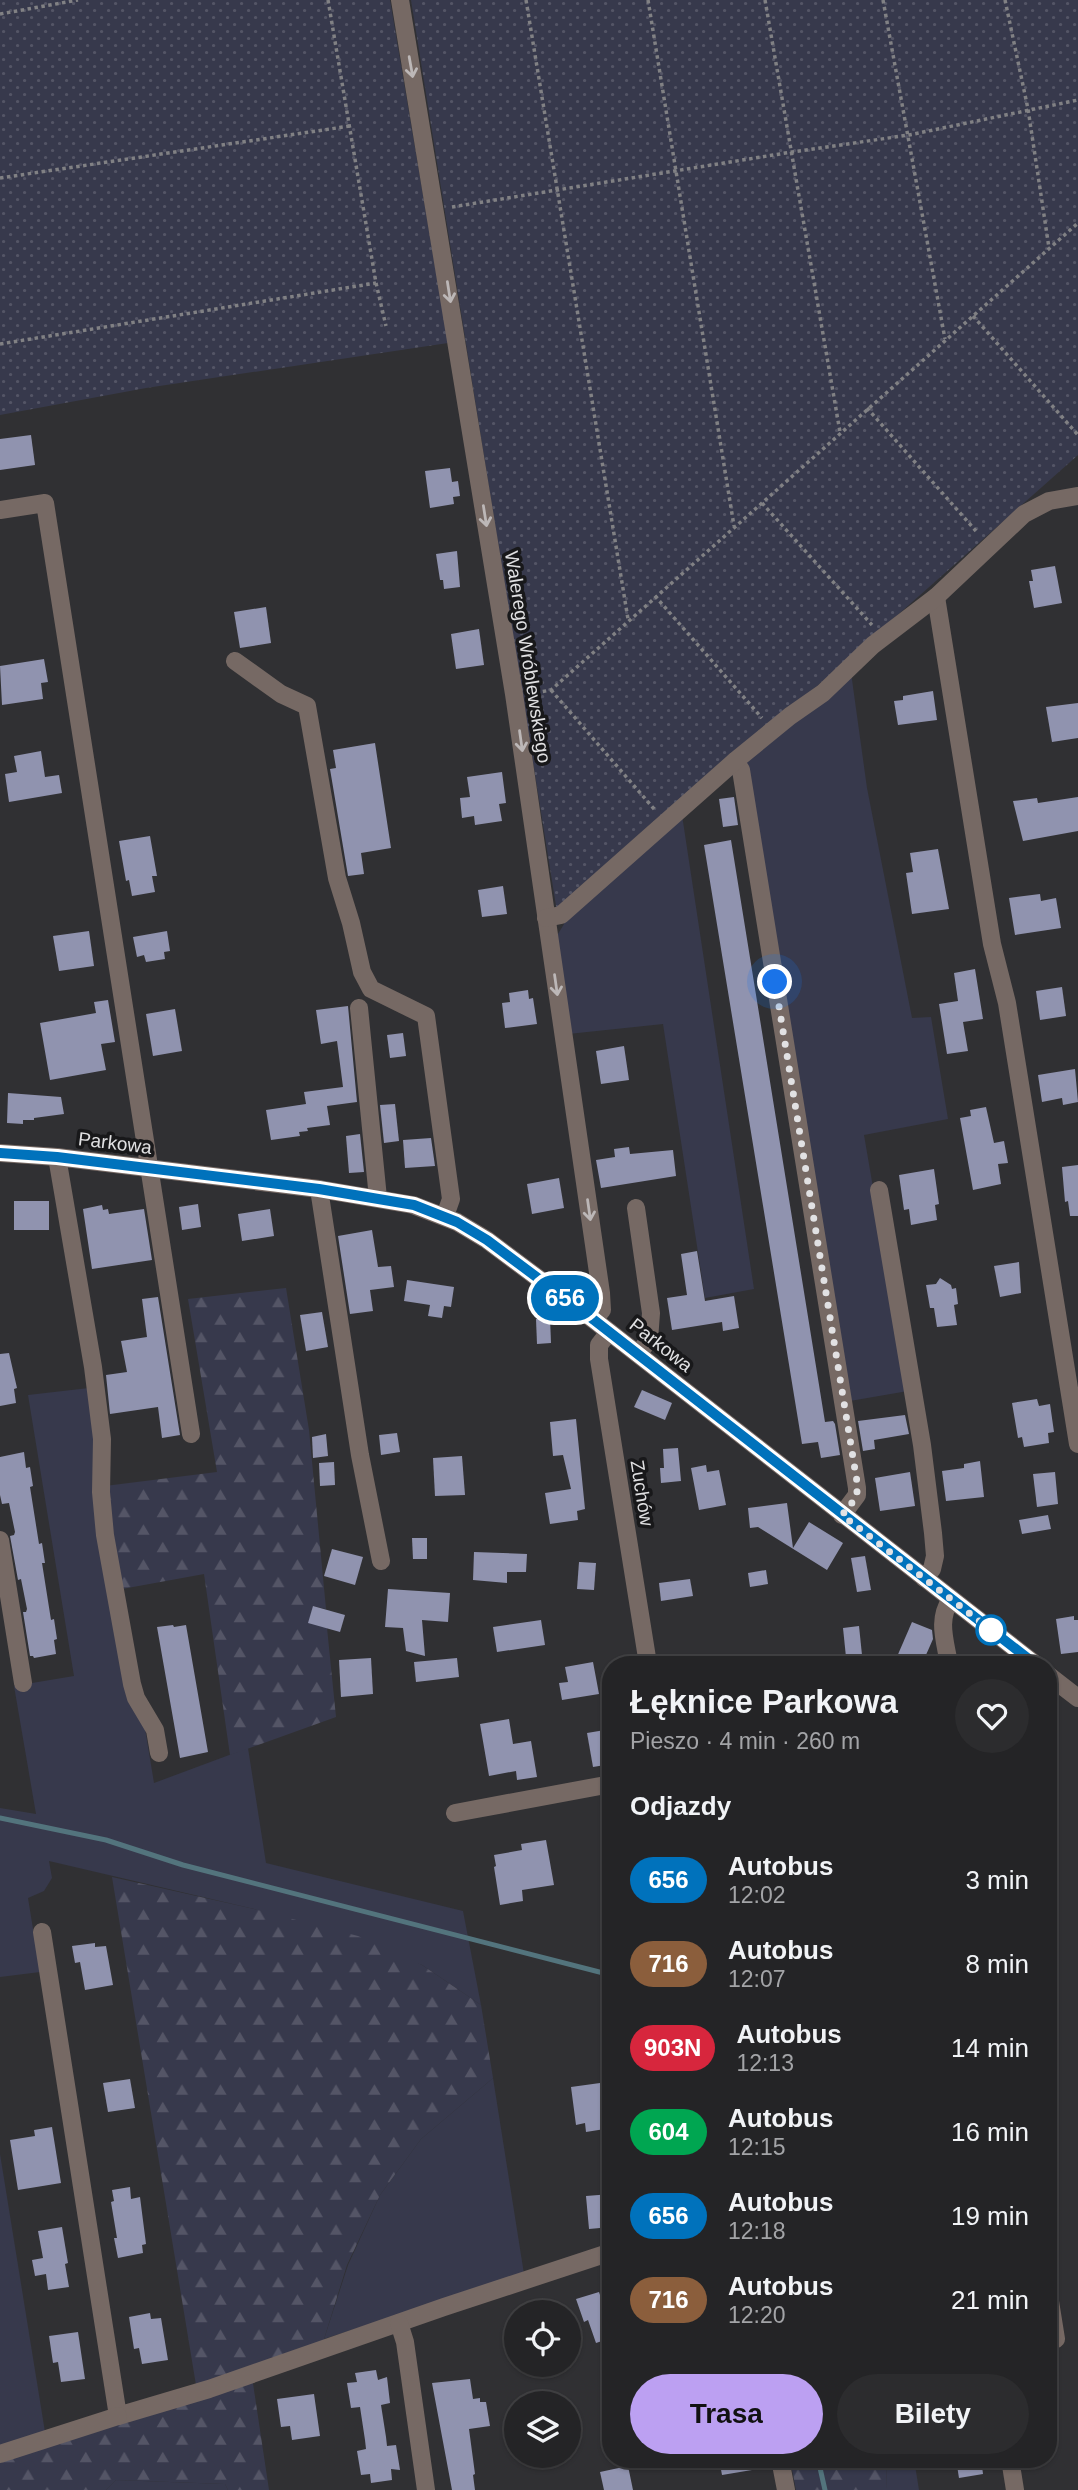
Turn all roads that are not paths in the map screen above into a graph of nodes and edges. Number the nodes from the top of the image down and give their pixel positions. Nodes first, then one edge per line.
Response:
1 (400, 0) edge
2 (1077, 498) edge
3 (0, 510) edge
4 (936, 597) junction
5 (235, 661) dead end
6 (735, 761) junction
7 (546, 918) junction
8 (359, 1008) dead end
9 (0, 1153) edge
10 (57, 1157) junction
11 (150, 1168) junction
12 (319, 1189) junction
13 (879, 1190) dead end
14 (378, 1198) junction
15 (636, 1208) dead end
16 (445, 1216) junction
17 (594, 1320) junction
18 (609, 1332) junction
19 (638, 1354) junction
20 (191, 1434) dead end
21 (1078, 1444) edge
22 (842, 1515) junction
23 (0, 1540) edge
24 (381, 1561) dead end
25 (924, 1578) junction
26 (951, 1598) junction
27 (647, 1656) edge
28 (948, 1656) edge
29 (1025, 1656) edge
30 (1057, 1682) edge
31 (23, 1683) dead end
32 (1078, 1698) edge
33 (159, 1753) dead end
34 (602, 1786) edge
35 (455, 1813) dead end
36 (42, 1932) dead end
37 (602, 2255) edge
38 (399, 2323) junction
39 (118, 2416) junction
40 (0, 2454) edge
41 (782, 2468) edge
42 (1011, 2468) edge
43 (426, 2490) edge
44 (786, 2490) edge
45 (1015, 2490) edge

1 -> 7 street, Walerego Wróblewskiego
2 - 4 street
3 - 11 street
4 - 6 street
4 - 21 street
5 - 16 street
6 - 7 street
6 - 22 street
7 -> 17 street, Walerego Wróblewskiego
8 - 14 street
9 - 10 street, Parkowa
10 - 11 street, Parkowa
10 - 33 street
11 - 12 street, Parkowa
11 - 20 street
12 - 14 street, Parkowa
12 - 24 street
13 - 25 street
14 - 16 street, Parkowa
15 - 19 street
16 - 17 street, Parkowa
17 - 18 street, Parkowa
18 - 19 street, Parkowa
18 - 27 street, Zuchów
19 - 22 street, Parkowa
22 - 25 street, Parkowa
23 - 31 street
25 - 26 street, Parkowa
26 - 28 street
26 - 29 street, Parkowa
30 - 32 street
34 - 35 street
36 - 39 street
37 - 38 street
38 - 39 street
38 - 43 street
39 - 40 street
41 - 44 street
42 - 45 street

